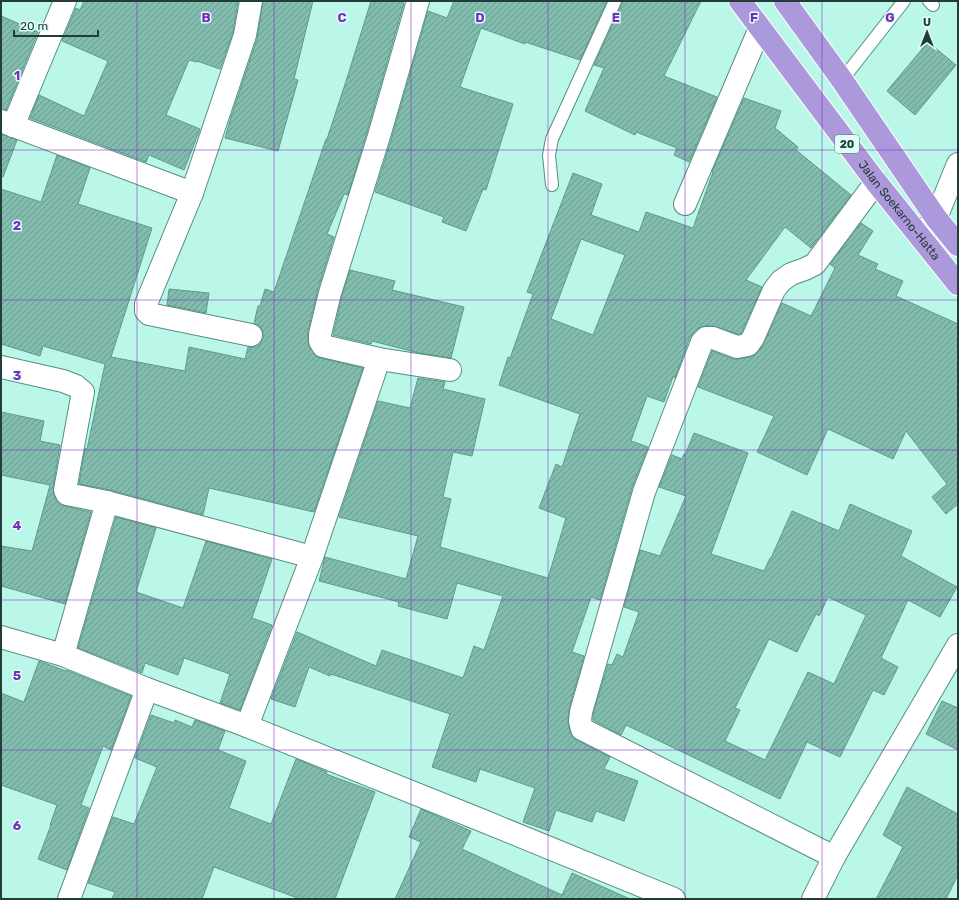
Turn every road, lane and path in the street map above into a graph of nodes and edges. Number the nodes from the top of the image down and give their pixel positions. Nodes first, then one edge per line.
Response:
1 (65, 1) edge
2 (250, 1) edge
3 (418, 1) edge
4 (615, 1) edge
5 (740, 1) edge
6 (785, 1) edge
7 (904, 1) edge
8 (760, 28) junction
9 (842, 80) junction
10 (7, 124) edge
11 (958, 164) edge
12 (876, 182) junction
13 (552, 185) dead end
14 (192, 193) junction
15 (685, 204) dead end
16 (936, 218) junction
17 (920, 236) junction
18 (958, 245) edge
19 (958, 284) edge
20 (251, 335) dead end
21 (379, 359) junction
22 (1, 367) edge
23 (450, 370) dead end
24 (107, 502) junction
25 (312, 557) junction
26 (1, 637) edge
27 (958, 645) edge
28 (63, 655) junction
29 (147, 689) junction
30 (247, 726) junction
31 (834, 857) junction
32 (69, 899) edge
33 (674, 899) edge
34 (813, 899) edge

1 - 10 street
2 - 14 street
3 - 21 street
4 - 13 lane
5 - 8 highway, Jalan Soekarno-Hatta / 20
6 - 9 highway, Jalan Soekarno-Hatta / 20
7 - 9 lane
8 - 12 highway, Jalan Soekarno-Hatta / 20
8 - 15 street
9 - 16 highway, Jalan Soekarno-Hatta / 20
10 - 14 street
11 - 16 street
12 - 17 highway, Jalan Soekarno-Hatta / 20
12 - 31 street
14 - 20 street
16 - 17 street
16 - 18 highway, Jalan Soekarno-Hatta / 20
17 - 19 highway, Jalan Soekarno-Hatta / 20
21 - 23 street
21 - 25 street
22 - 24 street
24 - 25 street
24 - 28 street
25 - 30 street
26 - 28 street
27 - 31 street
28 - 29 street
29 - 30 street
29 - 32 street
30 - 33 street
31 - 34 street

